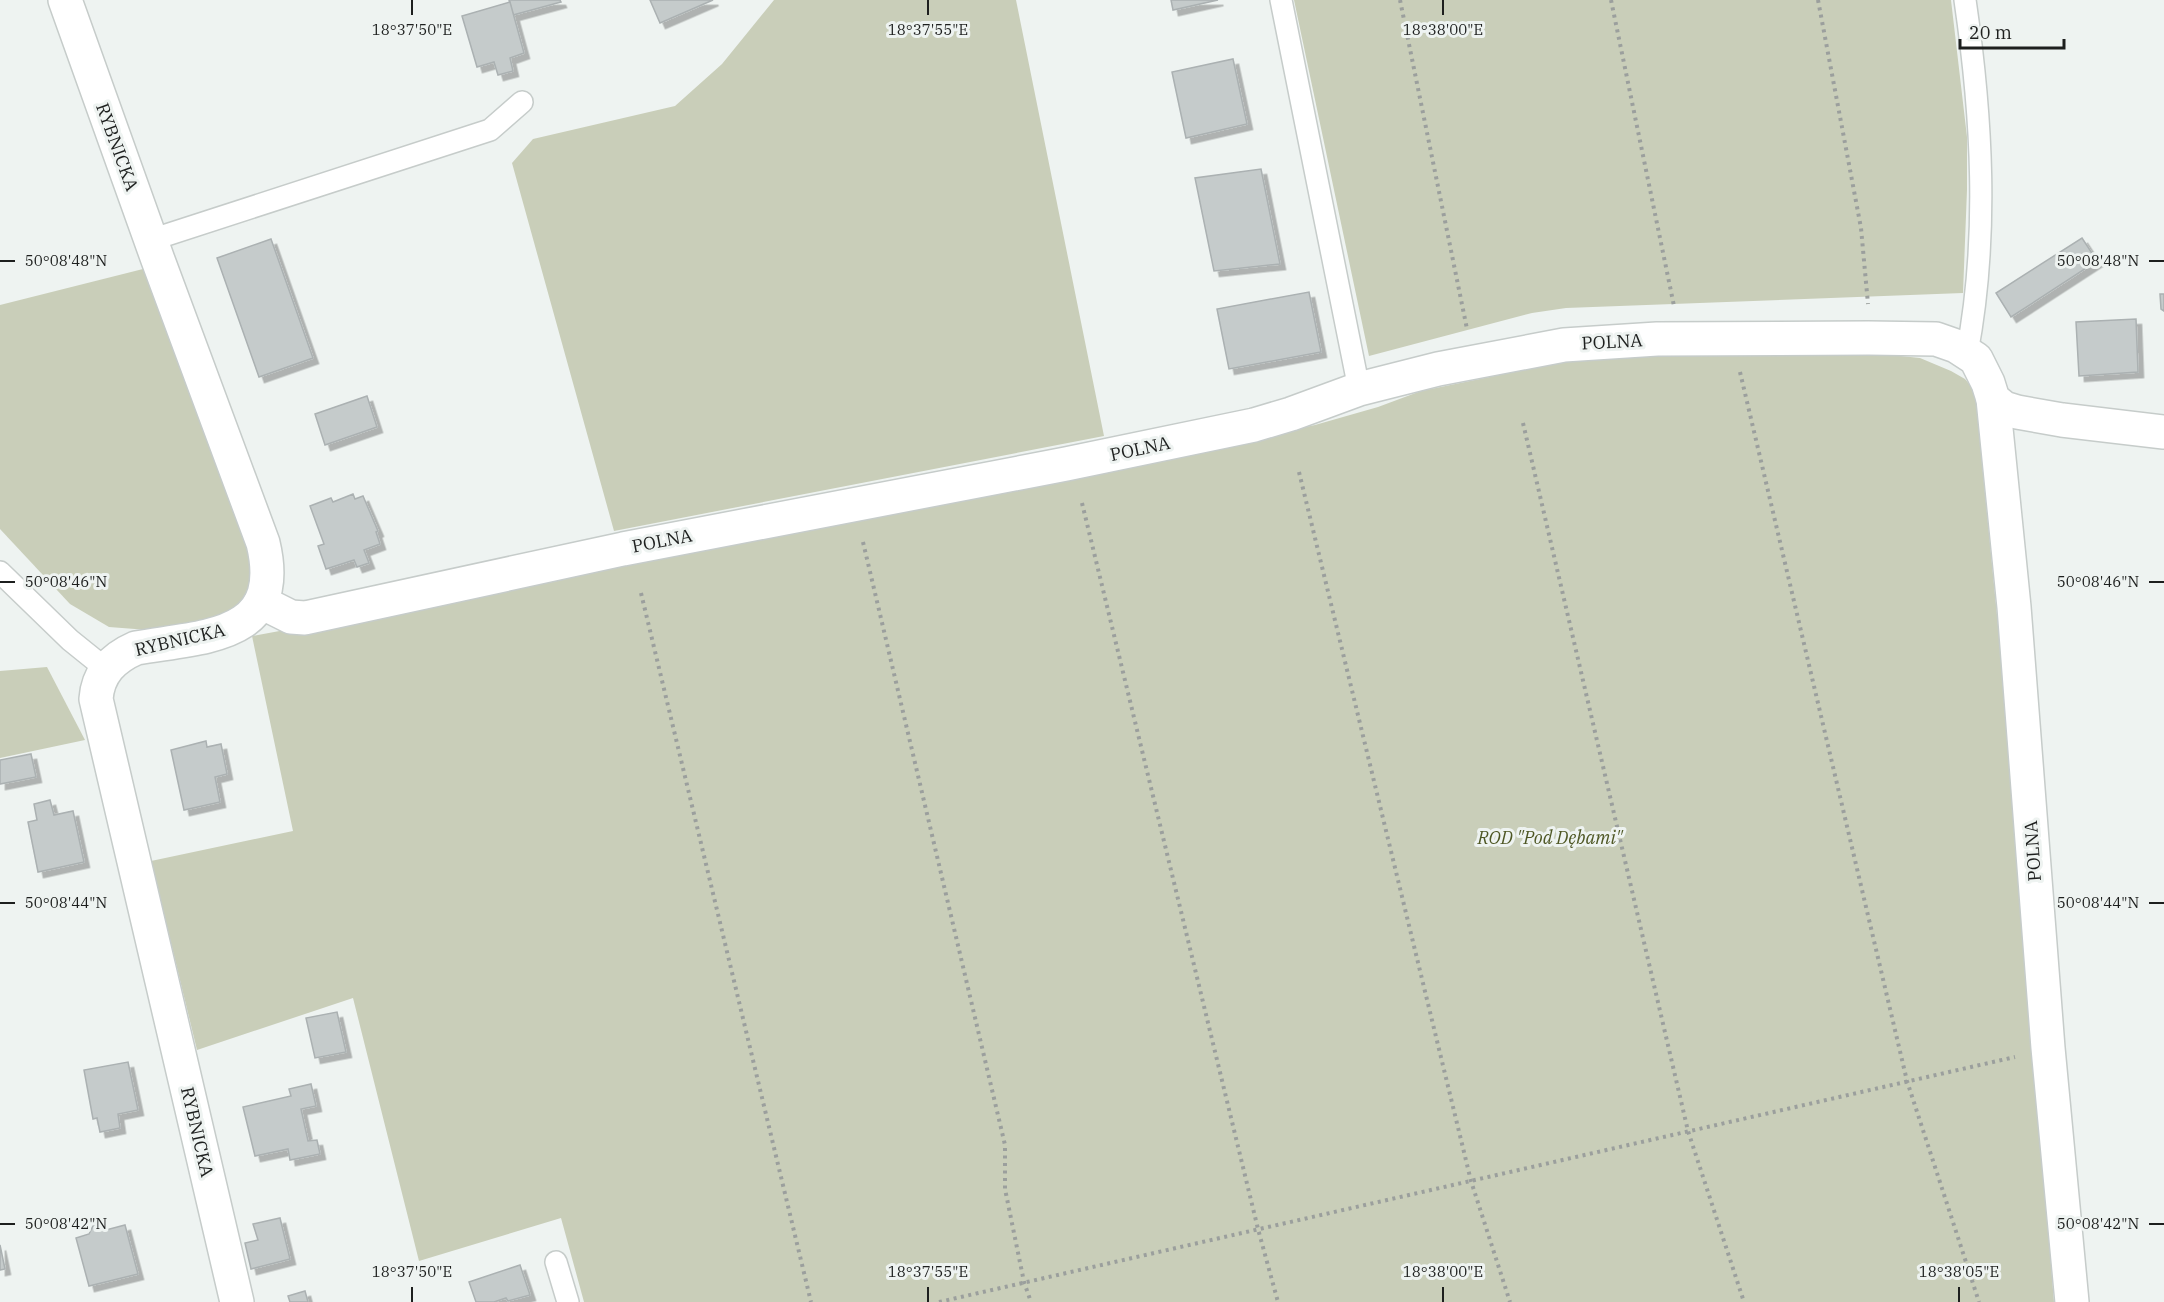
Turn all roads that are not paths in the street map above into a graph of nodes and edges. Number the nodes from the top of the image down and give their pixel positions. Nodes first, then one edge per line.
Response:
1 (65, 0) edge
2 (1281, 0) edge
3 (1965, 0) edge
4 (522, 102) dead end
5 (151, 240) junction
6 (1967, 353) junction
7 (1359, 389) junction
8 (1994, 399) junction
9 (2164, 432) edge
10 (0, 572) edge
11 (261, 602) junction
12 (106, 669) junction
13 (556, 1262) dead end
14 (237, 1302) edge
15 (568, 1302) edge
16 (2072, 1302) edge

1 - 5 street, RYBNICKA
2 - 7 lane
3 - 6 lane
4 - 5 lane
5 - 11 street, RYBNICKA
6 - 7 street, POLNA
6 - 8 street, POLNA
7 - 11 street, POLNA
8 - 9 street
8 - 16 street, POLNA
10 - 12 lane
11 - 12 street, RYBNICKA
12 - 14 street, RYBNICKA
13 - 15 lane

